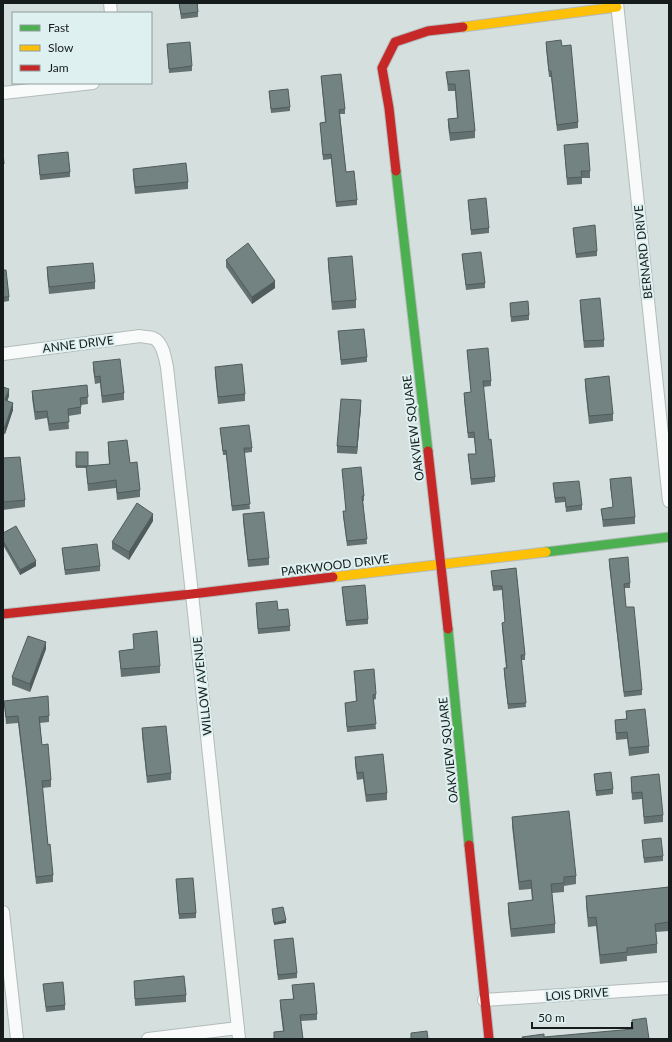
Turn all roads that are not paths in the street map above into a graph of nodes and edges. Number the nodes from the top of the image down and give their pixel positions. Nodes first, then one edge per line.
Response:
1 (617, 5) edge
2 (84, 84) edge
3 (3, 93) edge
4 (152, 338) joint
5 (3, 354) edge
6 (669, 501) edge
7 (669, 537) edge
8 (441, 564) junction
9 (192, 594) junction
10 (3, 614) edge
11 (3, 912) edge
12 (669, 988) edge
13 (484, 1000) junction
14 (239, 1033) edge
15 (17, 1039) edge
16 (148, 1039) edge
17 (489, 1039) edge

1 - 6 street, BERNARD DRIVE
1 - 8 street, OAKVIEW SQUARE
2 - 3 street
4 - 5 street, ANNE DRIVE
4 - 9 street, WILLOW AVENUE
7 - 8 street, PARKWOOD DRIVE
8 - 9 street, PARKWOOD DRIVE
8 - 13 street, OAKVIEW SQUARE
9 - 10 street, PARKWOOD DRIVE
9 - 14 street, WILLOW AVENUE
11 - 15 street
12 - 13 street, LOIS DRIVE
13 - 17 street, OAKVIEW SQUARE
14 - 16 street

